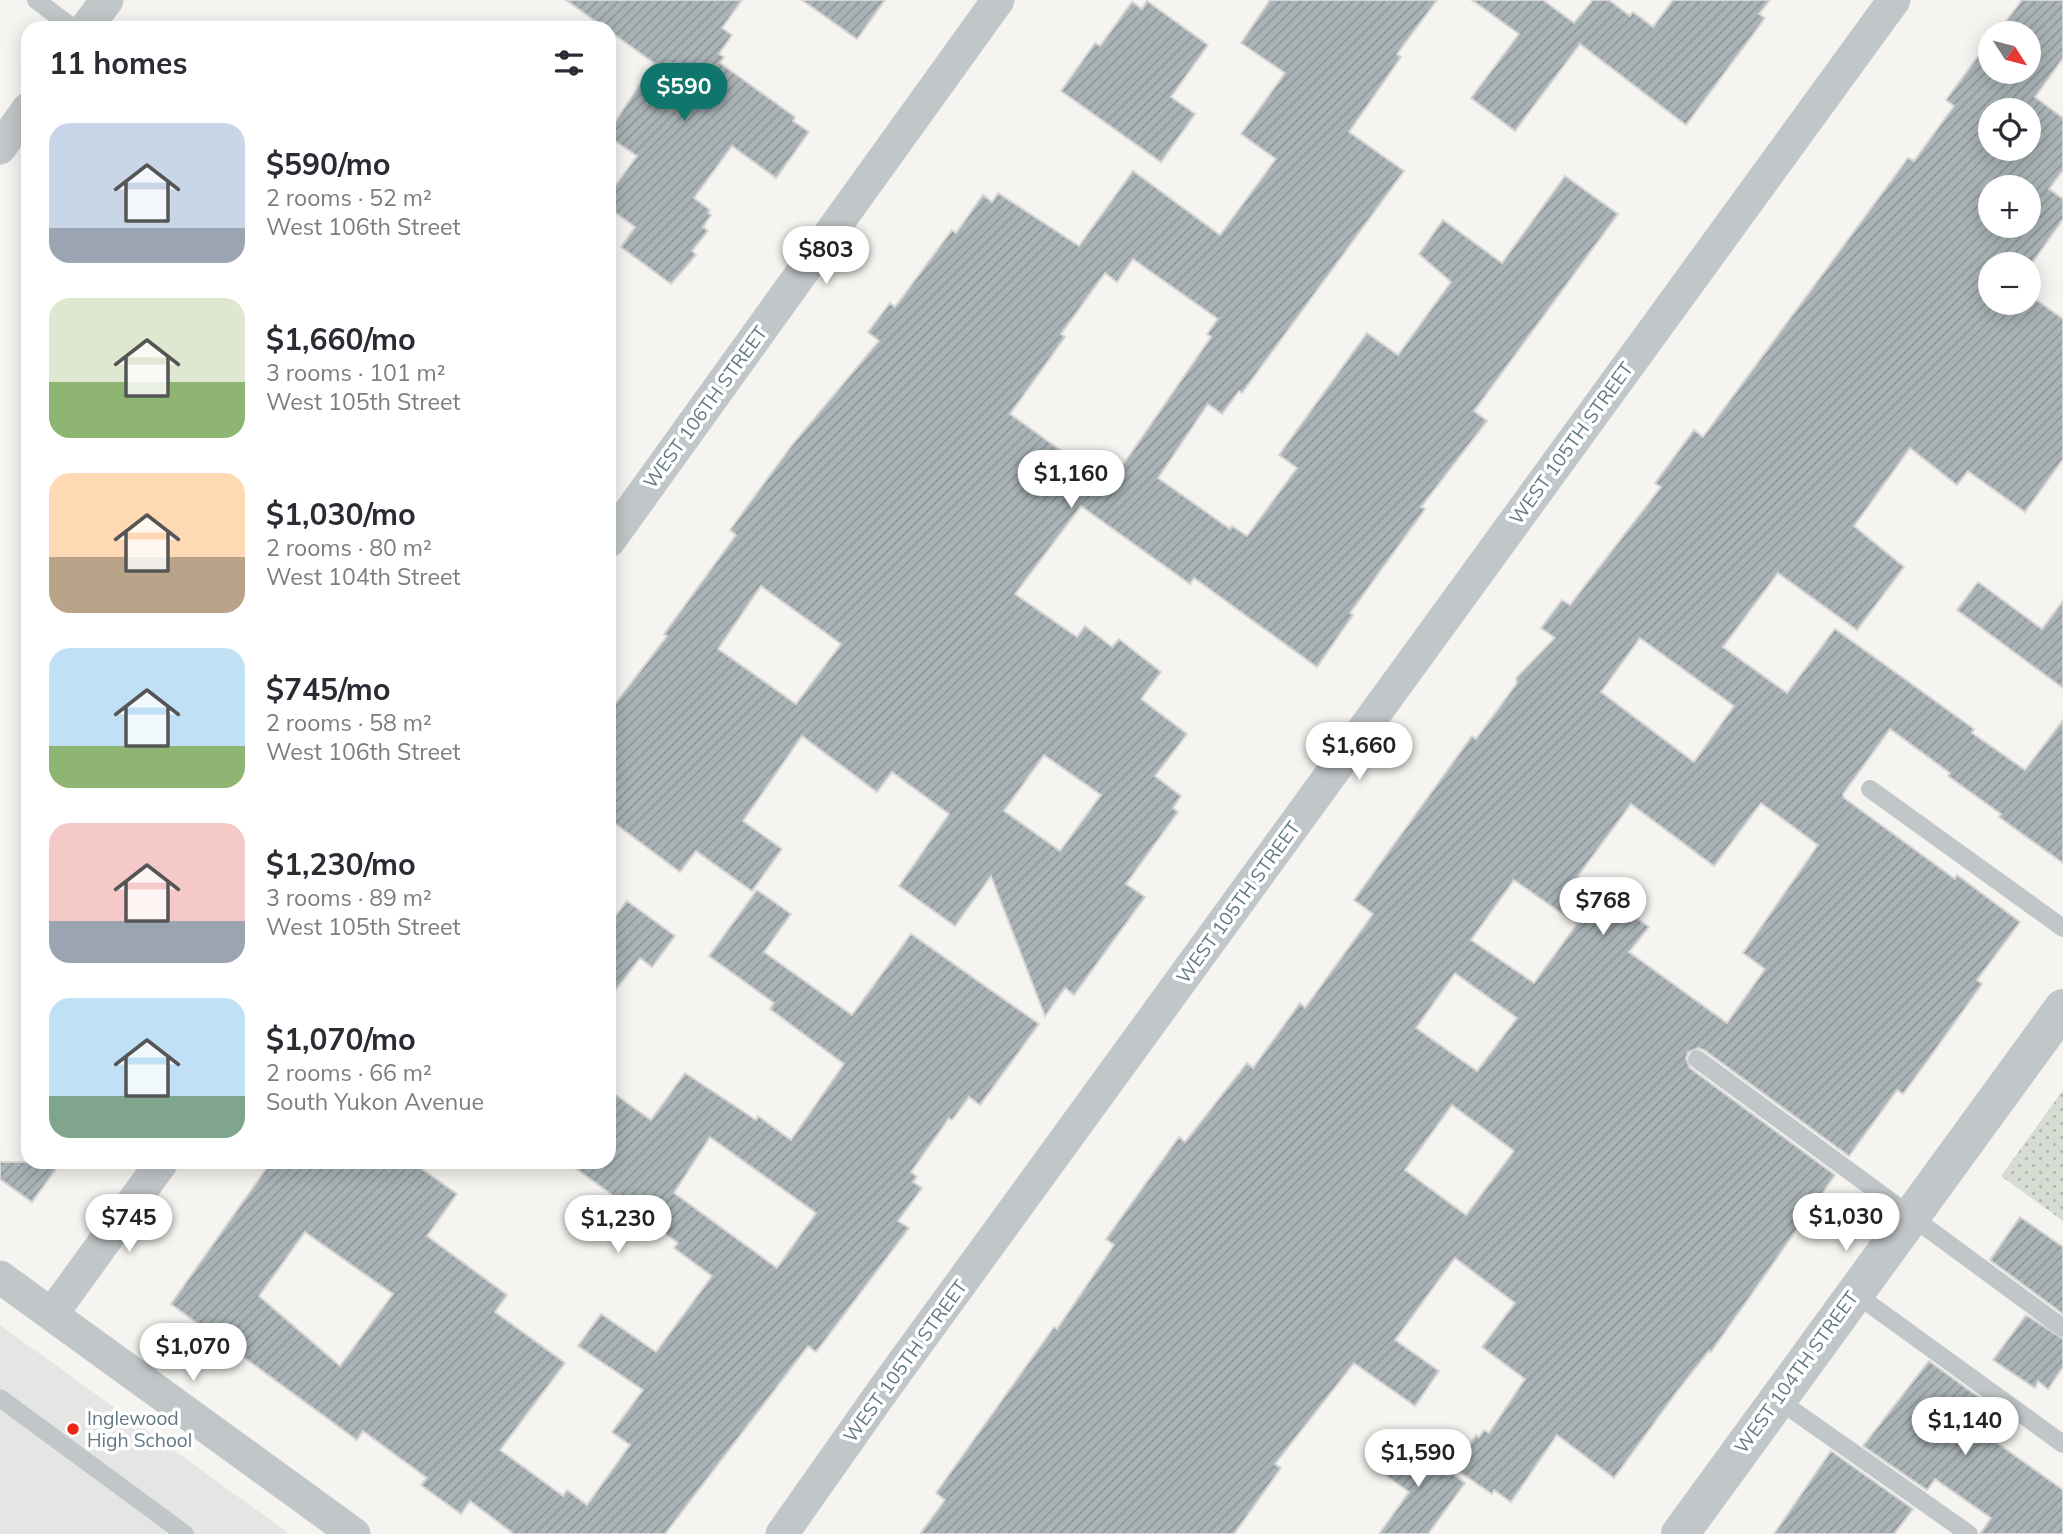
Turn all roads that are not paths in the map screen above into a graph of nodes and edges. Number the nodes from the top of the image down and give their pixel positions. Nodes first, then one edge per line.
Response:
1 (36, 0) edge
2 (107, 0) edge
3 (998, 0) edge
4 (1894, 0) edge
5 (64, 21) edge
6 (91, 21) edge
7 (21, 119) edge
8 (0, 148) edge
9 (616, 531) edge
10 (1870, 789) dead end
11 (2063, 928) edge
12 (2063, 1008) edge
13 (1697, 1059) dead end
14 (157, 1169) edge
15 (1912, 1217) junction
16 (0, 1277) edge
17 (1853, 1292) junction
18 (52, 1314) junction
19 (2063, 1328) edge
20 (0, 1398) edge
21 (1777, 1399) junction
22 (2063, 1444) edge
23 (185, 1534) edge
24 (354, 1534) edge
25 (782, 1534) edge
26 (1680, 1534) edge
27 (1969, 1534) edge

1 - 5 lane
2 - 6 street
3 - 9 street, WEST 106TH STREET
4 - 25 street, WEST 105TH STREET
7 - 8 street
10 - 11 lane
12 - 15 street, WEST 104TH STREET
13 - 15 lane
14 - 18 street
15 - 17 street, WEST 104TH STREET
15 - 19 lane
16 - 18 street
17 - 21 street, WEST 104TH STREET
17 - 22 lane
18 - 24 street
20 - 23 lane
21 - 26 street, WEST 104TH STREET
21 - 27 lane

